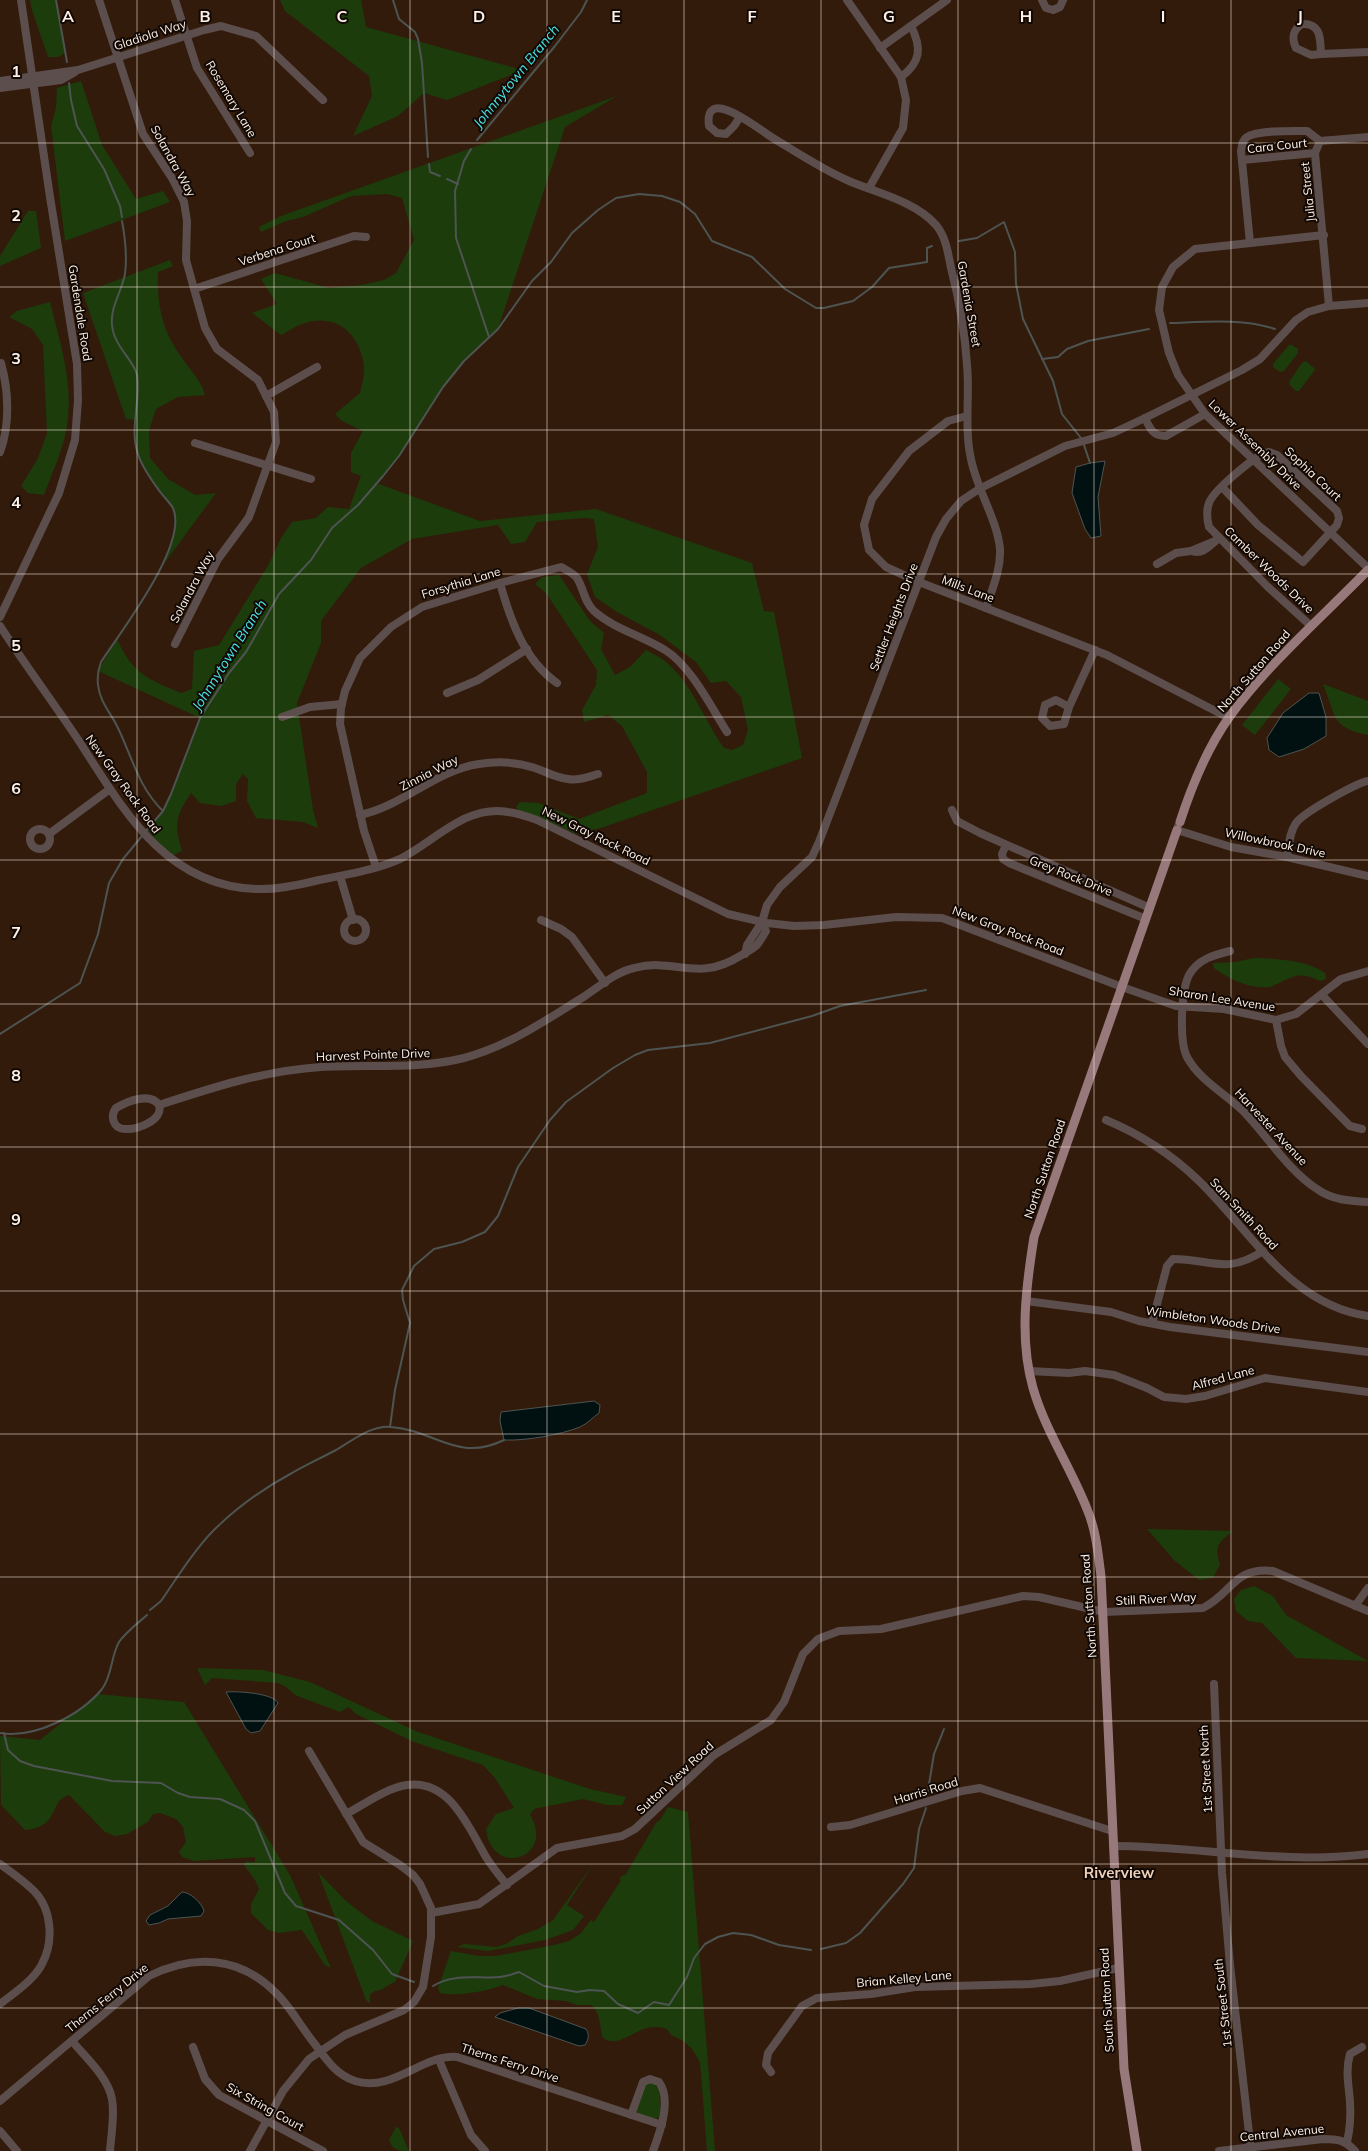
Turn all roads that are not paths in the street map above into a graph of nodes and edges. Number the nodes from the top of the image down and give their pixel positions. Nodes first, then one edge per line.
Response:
1 (21, 0) edge
2 (99, 0) edge
3 (175, 0) edge
4 (847, 0) edge
5 (947, 0) edge
6 (1042, 0) edge
7 (1063, 0) edge
8 (911, 26) junction
9 (187, 36) junction
10 (880, 48) junction
11 (1368, 52) edge
12 (1321, 54) junction
13 (117, 58) junction
14 (901, 77) junction
15 (33, 80) junction
16 (0, 81) edge
17 (0, 88) edge
18 (323, 100) dead end
19 (740, 117) dead end
20 (1368, 137) edge
21 (1320, 141) junction
22 (250, 153) dead end
23 (1315, 153) junction
24 (1242, 160) junction
25 (870, 188) junction
26 (1324, 235) junction
27 (366, 237) dead end
28 (1250, 243) junction
29 (194, 289) junction
30 (1368, 303) edge
31 (1329, 306) junction
32 (1, 363) edge
33 (317, 367) dead end
34 (1191, 395) junction
35 (266, 396) junction
36 (3, 408) edge
37 (1206, 414) junction
38 (967, 416) junction
39 (1145, 418) junction
40 (195, 442) dead end
41 (0, 452) edge
42 (1253, 461) junction
43 (268, 465) junction
44 (311, 479) dead end
45 (1222, 487) junction
46 (979, 489) junction
47 (1330, 532) junction
48 (1217, 539) junction
49 (1157, 564) dead end
50 (1368, 569) edge
51 (919, 582) junction
52 (500, 583) junction
53 (986, 608) junction
54 (0, 617) edge
55 (0, 626) edge
56 (1311, 626) junction
57 (175, 644) dead end
58 (527, 648) junction
59 (1095, 650) junction
60 (557, 683) dead end
61 (447, 693) dead end
62 (342, 704) junction
63 (1069, 707) dead end
64 (282, 718) dead end
65 (1229, 718) junction
66 (727, 732) dead end
67 (598, 774) dead end
68 (1368, 782) edge
69 (110, 789) junction
70 (952, 810) dead end
71 (360, 815) junction
72 (1178, 826) junction
73 (50, 834) dead end
74 (1006, 845) junction
75 (1287, 857) junction
76 (376, 866) junction
77 (340, 876) junction
78 (1368, 876) edge
79 (1150, 908) junction
80 (1146, 919) junction
81 (353, 920) dead end
82 (541, 920) dead end
83 (762, 922) junction
84 (1230, 951) dead end
85 (745, 954) joint
86 (1368, 971) edge
87 (605, 983) junction
88 (1122, 987) junction
89 (1322, 995) junction
90 (1183, 1007) junction
91 (1276, 1020) junction
92 (1368, 1044) edge
93 (159, 1105) junction
94 (1106, 1120) dead end
95 (1362, 1130) dead end
96 (1368, 1202) edge
97 (1263, 1251) junction
98 (1026, 1301) junction
99 (1368, 1316) edge
100 (1152, 1323) junction
101 (1368, 1352) edge
102 (1029, 1371) junction
103 (1368, 1392) edge
104 (1368, 1588) edge
105 (1355, 1606) junction
106 (1368, 1611) edge
107 (1104, 1612) junction
108 (1214, 1684) dead end
109 (309, 1751) dead end
110 (346, 1814) junction
111 (831, 1827) dead end
112 (1112, 1831) junction
113 (1113, 1846) junction
114 (1221, 1853) junction
115 (1368, 1854) edge
116 (0, 1864) edge
117 (507, 1885) junction
118 (432, 1913) junction
119 (1118, 1968) junction
120 (0, 2004) edge
121 (72, 2041) junction
122 (193, 2047) dead end
123 (1362, 2048) dead end
124 (319, 2050) junction
125 (440, 2060) junction
126 (771, 2072) dead end
127 (0, 2101) edge
128 (631, 2115) junction
129 (265, 2122) junction
130 (662, 2125) junction
131 (0, 2131) edge
132 (1347, 2142) junction
133 (1251, 2149) edge
134 (17, 2151) edge
135 (110, 2151) edge
136 (250, 2151) edge
137 (323, 2151) edge
138 (485, 2151) edge
139 (653, 2151) edge
140 (1137, 2151) edge
141 (1219, 2151) edge
142 (1355, 2151) edge

1 - 15 street, Gardendale Road
2 - 13 street, Solandra Way
3 - 9 street, Rosemary Lane
4 - 10 street
5 - 8 street
6 - 7 street
8 - 10 street
8 - 14 street
9 - 13 street, Gladiola Way
9 - 18 street, Gladiola Way
9 - 22 street, Rosemary Lane
10 - 14 street
11 - 12 street
12 - 12 street
13 - 15 street, Gladiola Way
13 - 29 street, Solandra Way
14 - 25 street
15 - 16 street
15 - 17 street
15 - 54 street, Gardendale Road
19 - 25 street, Gardenia Street
20 - 21 street
21 - 23 street, Julia Street
21 - 24 street
23 - 24 street, Cara Court
23 - 26 street, Julia Street
24 - 28 street
25 - 38 street, Gardenia Street
26 - 28 street, Lower Assembly Drive
26 - 31 street, Julia Street
27 - 29 street, Verbena Court
28 - 34 street, Lower Assembly Drive
29 - 35 street, Solandra Way
30 - 31 street
31 - 34 street
32 - 36 street
33 - 35 street
34 - 37 street, Lower Assembly Drive
34 - 39 street, Settler Heights Drive
35 - 43 street, Solandra Way
36 - 41 street
37 - 39 street
37 - 42 street, Lower Assembly Drive
38 - 46 street, Gardenia Street
38 - 51 street, Mills Lane
39 - 46 street, Settler Heights Drive
40 - 43 street
42 - 45 street, Camber Woods Drive
42 - 47 street, Lower Assembly Drive
42 - 47 street, Sophia Court
43 - 44 street
43 - 57 street, Solandra Way
45 - 47 street
45 - 48 street, Camber Woods Drive
46 - 51 street, Settler Heights Drive
46 - 53 street, Gardenia Street
47 - 50 street, Lower Assembly Drive
48 - 49 street
48 - 56 street, Camber Woods Drive
50 - 56 main road, North Sutton Road
51 - 53 street, Mills Lane
51 - 83 street, Settler Heights Drive
52 - 58 street
52 - 62 street, Forsythia Lane
52 - 66 street, Forsythia Lane
53 - 59 street, Mills Lane
55 - 69 street, New Gray Rock Road
56 - 65 main road, North Sutton Road
58 - 60 street
58 - 61 street
59 - 63 street
59 - 65 street, Mills Lane
62 - 64 street
62 - 71 street, Forsythia Lane
65 - 72 main road, North Sutton Road
67 - 71 street, Zinnia Way
68 - 75 street
69 - 73 street
69 - 77 street, New Gray Rock Road
70 - 74 street, Grey Rock Drive
71 - 76 street, Forsythia Lane
72 - 75 street, Willowbrook Drive
72 - 79 main road, North Sutton Road
74 - 79 street, Grey Rock Drive
74 - 80 street, Grey Rock Drive
75 - 78 street, Willowbrook Drive
76 - 77 street, New Gray Rock Road
76 - 83 street, New Gray Rock Road
77 - 81 street
79 - 80 main road, North Sutton Road
80 - 88 main road, North Sutton Road
82 - 87 street
83 - 85 street, Settler Heights Drive
83 - 88 street, New Gray Rock Road
84 - 90 street, Harvester Avenue
85 - 87 street, Harvest Pointe Drive
86 - 89 street, Sharon Lee Avenue
87 - 93 street, Harvest Pointe Drive
88 - 90 street, Sharon Lee Avenue
88 - 98 main road, North Sutton Road
89 - 91 street, Sharon Lee Avenue
89 - 92 street
90 - 91 street, Sharon Lee Avenue
90 - 96 street, Harvester Avenue
91 - 95 street
93 - 93 street, Harvest Pointe Drive
94 - 97 street, Sam Smith Road
97 - 99 street, Sam Smith Road
97 - 100 street
98 - 100 street, Wimbleton Woods Drive
98 - 102 main road, North Sutton Road
100 - 101 street, Wimbleton Woods Drive
102 - 103 street, Alfred Lane
102 - 107 main road, North Sutton Road
104 - 105 street
105 - 106 street, Still River Way
105 - 107 street, Still River Way
107 - 112 main road, North Sutton Road
107 - 117 street, Sutton View Road
108 - 114 street, 1st Street North
109 - 110 street
110 - 117 street
110 - 118 street
111 - 112 street, Harris Road
112 - 113 main road, North Sutton Road
113 - 114 street
113 - 119 main road, South Sutton Road
114 - 115 street
114 - 133 street, 1st Street South
116 - 120 street
117 - 118 street, Sutton View Road
118 - 124 street
119 - 126 street, Brian Kelley Lane
119 - 140 main road, South Sutton Road
121 - 124 street, Therns Ferry Drive
121 - 127 street, Therns Ferry Drive
121 - 135 street
122 - 129 street, Six String Court
123 - 132 street
124 - 125 street, Therns Ferry Drive
124 - 129 street
125 - 128 street, Therns Ferry Drive
125 - 138 street
128 - 130 street, Therns Ferry Drive
128 - 130 street
129 - 136 street
129 - 137 street, Six String Court
130 - 139 street
131 - 134 street
132 - 133 street, Central Avenue
132 - 142 street
133 - 141 street, Central Avenue

